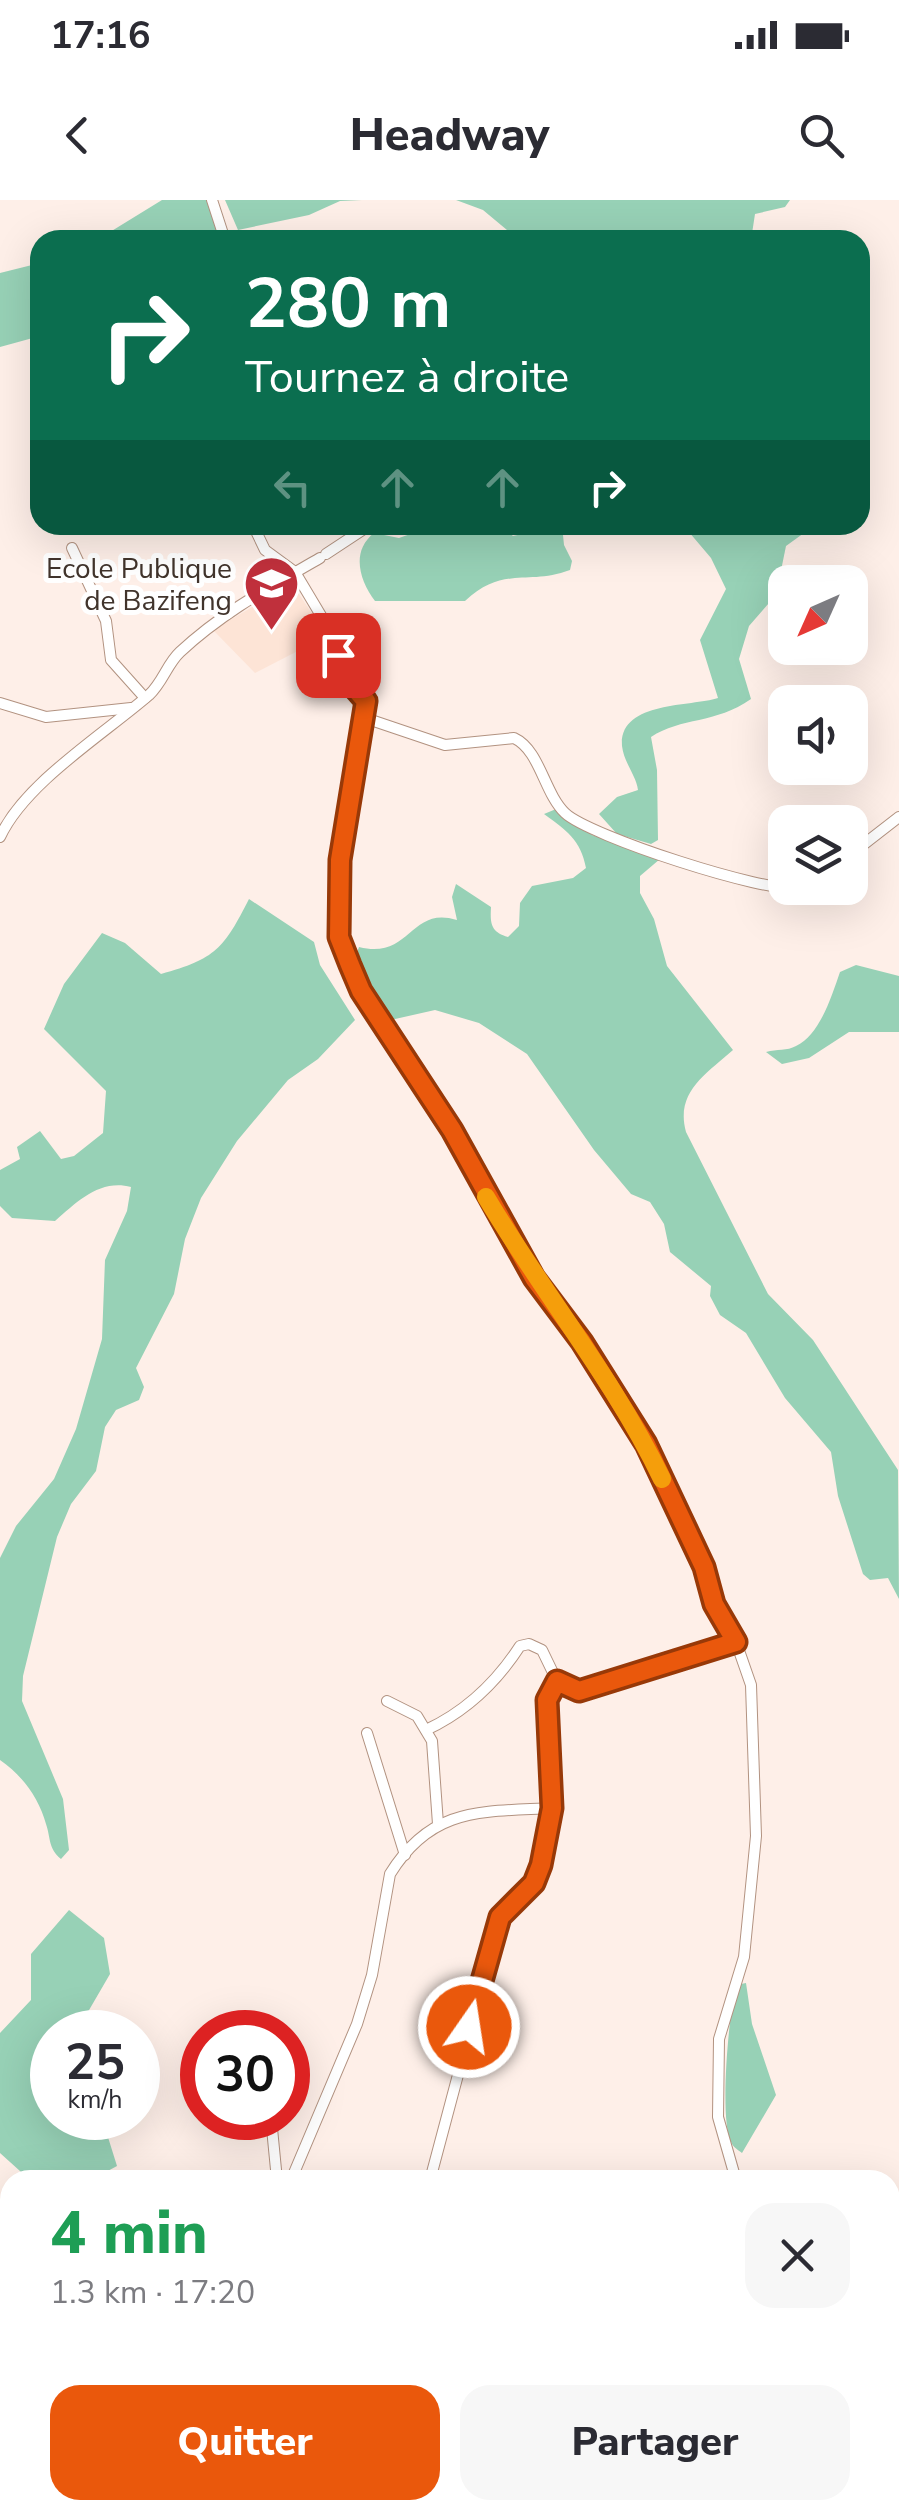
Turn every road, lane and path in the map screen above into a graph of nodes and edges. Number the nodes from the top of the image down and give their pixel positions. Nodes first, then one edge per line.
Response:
1 (212, 200) edge
2 (221, 230) edge
3 (258, 535) edge
4 (355, 535) edge
5 (72, 548) dead end
6 (294, 572) junction
7 (145, 698) junction
8 (366, 701) junction
9 (0, 702) edge
10 (132, 708) junction
11 (899, 817) edge
12 (893, 829) edge
13 (0, 837) edge
14 (868, 844) edge
15 (768, 887) edge
16 (736, 1642) junction
17 (557, 1681) junction
18 (387, 1701) dead end
19 (426, 1730) junction
20 (367, 1733) dead end
21 (552, 1808) junction
22 (438, 1824) junction
23 (405, 1855) junction
24 (272, 2140) edge
25 (276, 2170) edge
26 (296, 2170) edge
27 (433, 2170) edge
28 (733, 2170) edge

1 - 2 street
3 - 6 street
4 - 6 street
5 - 7 street
6 - 7 street
6 - 8 street
7 - 10 street
8 - 15 street
8 - 16 street
9 - 10 street
10 - 13 street
11 - 12 street
12 - 14 street
16 - 17 street
16 - 28 street
17 - 19 street
17 - 21 street
18 - 19 street
19 - 22 street
20 - 23 street
21 - 22 street
21 - 27 street
22 - 23 street
23 - 26 street
24 - 25 street

